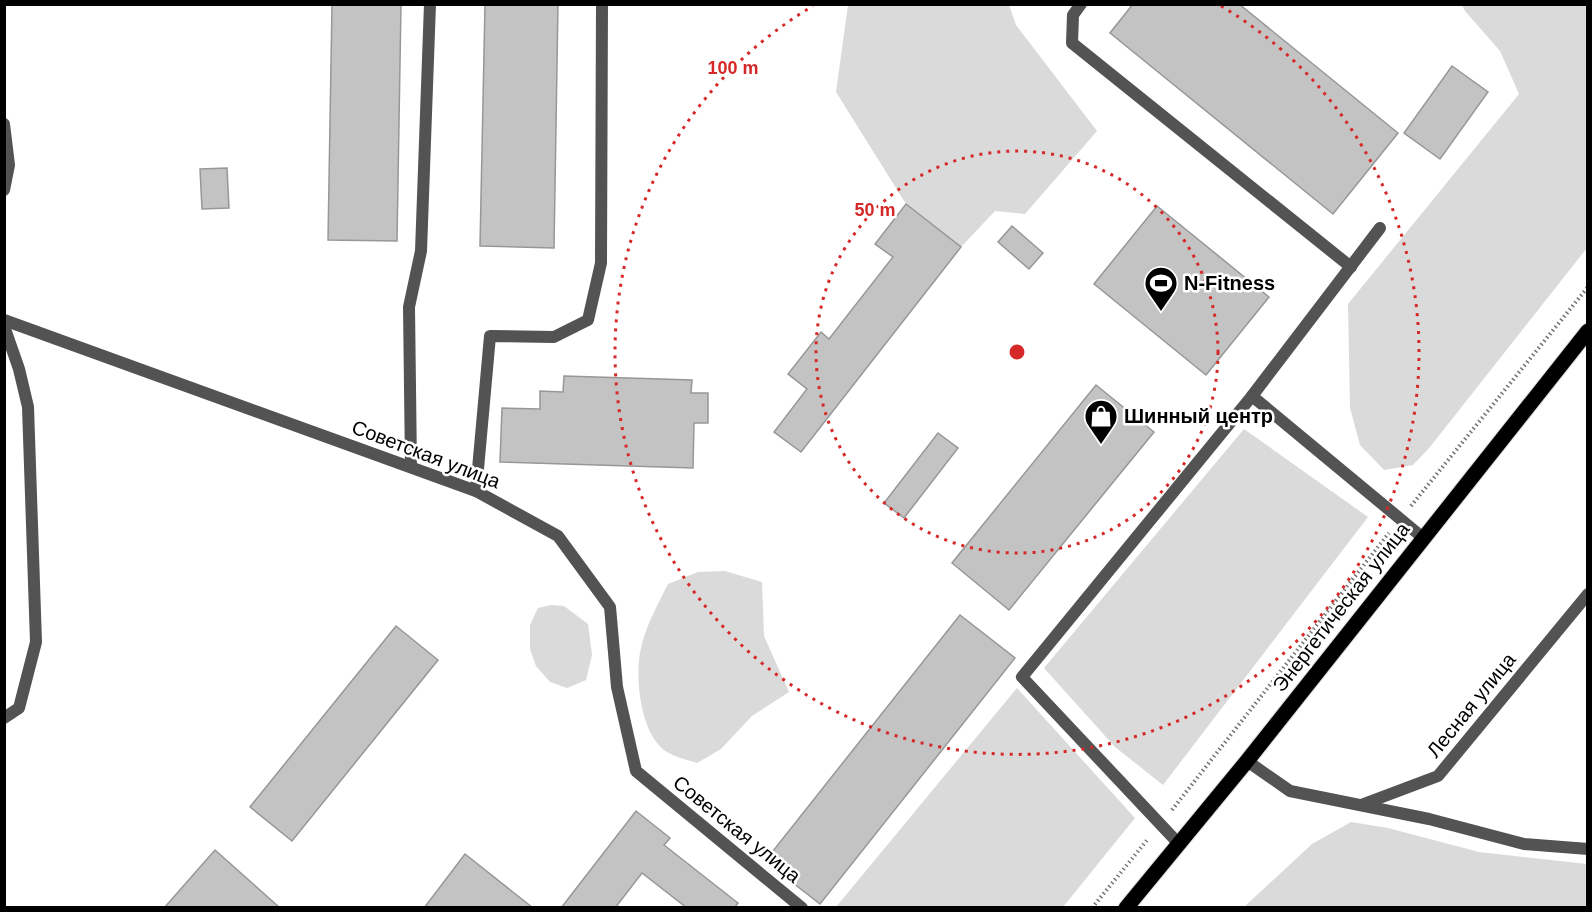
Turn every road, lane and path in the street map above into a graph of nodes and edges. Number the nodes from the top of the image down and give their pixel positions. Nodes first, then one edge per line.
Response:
1 (430, 4) edge
2 (602, 4) edge
3 (1081, 4) edge
4 (4, 124) edge
5 (4, 190) edge
6 (1380, 228) dead end
7 (1350, 267) junction
8 (1587, 287) edge
9 (4, 320) edge
10 (4, 326) edge
11 (1587, 331) edge
12 (1252, 396) junction
13 (411, 467) junction
14 (476, 490) junction
15 (1400, 519) junction
16 (1422, 537) junction
17 (1587, 594) edge
18 (4, 718) edge
19 (1247, 761) junction
20 (1360, 805) junction
21 (1160, 825) junction
22 (1179, 844) junction
23 (1587, 849) edge
24 (802, 908) edge
25 (1092, 908) edge
26 (1126, 908) edge

1 - 13 street
2 - 14 street
3 - 7 street
4 - 5 street
6 - 7 street
7 - 12 street
8 - 15 path
9 - 13 street, Советская улица
10 - 18 street
11 - 16 main road, Энергетическая улица
12 - 15 street
12 - 21 street
13 - 14 street, Советская улица
14 - 24 street, Советская улица
15 - 16 street
15 - 21 path
16 - 19 main road, Энергетическая улица
17 - 20 street, Лесная улица
19 - 20 street
19 - 22 main road, Энергетическая улица
20 - 23 street
21 - 22 street
21 - 25 path
22 - 26 main road, Энергетическая улица

